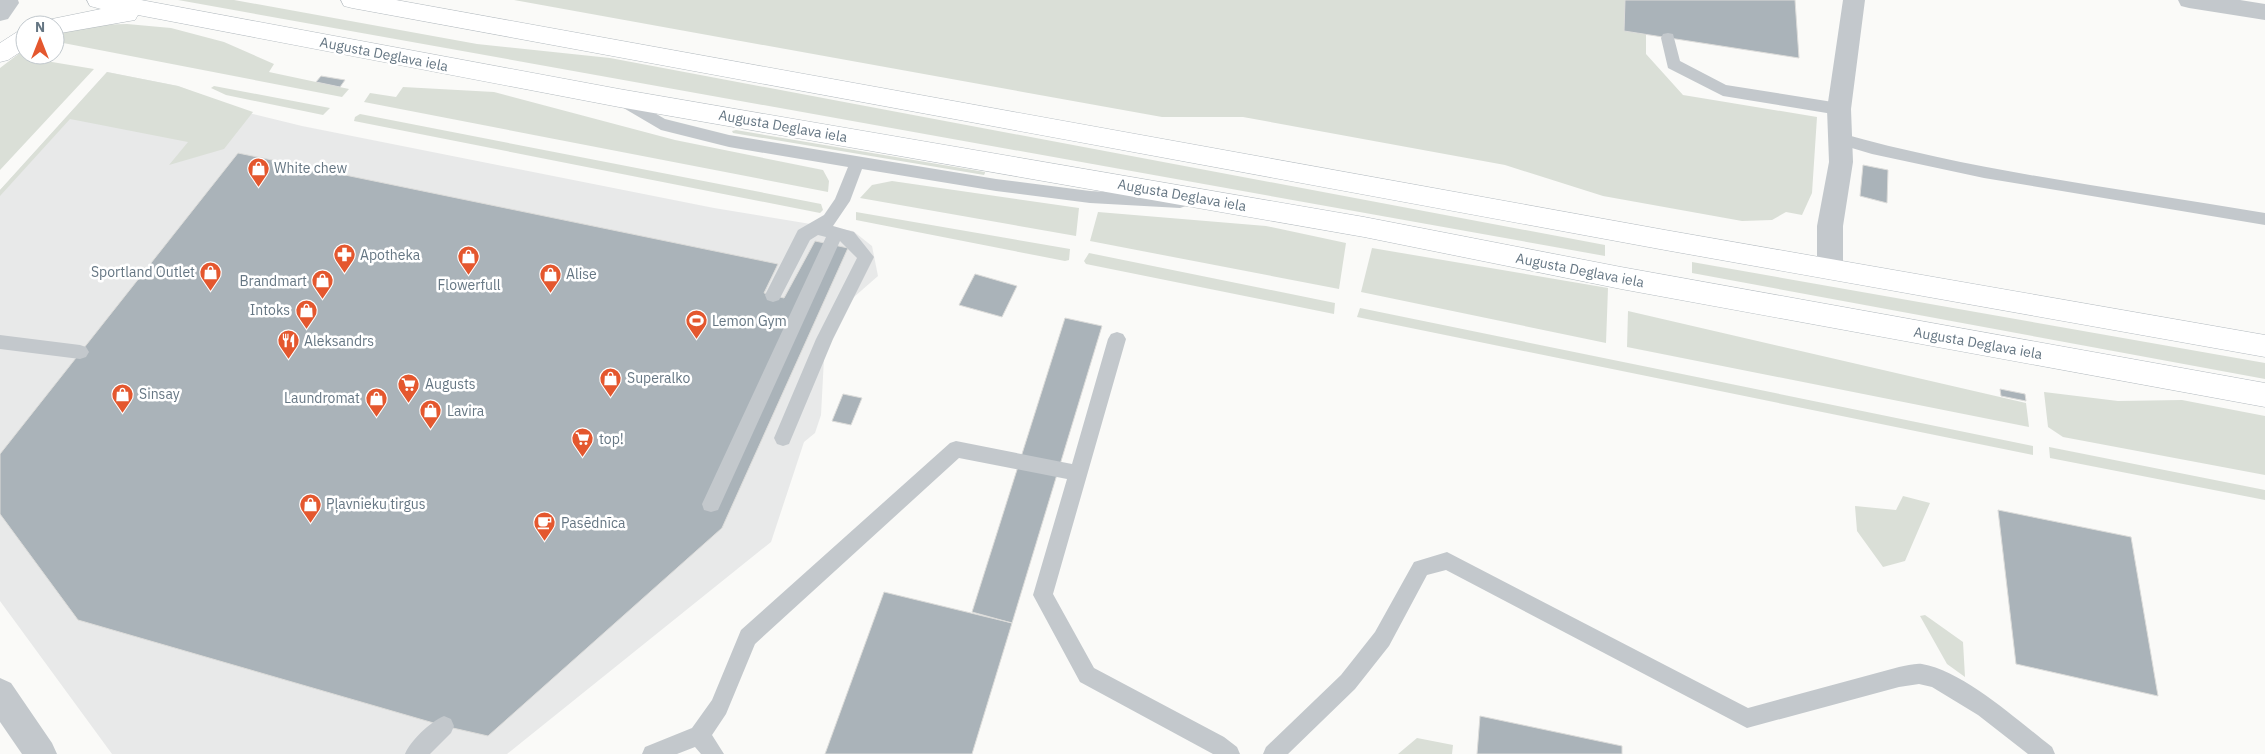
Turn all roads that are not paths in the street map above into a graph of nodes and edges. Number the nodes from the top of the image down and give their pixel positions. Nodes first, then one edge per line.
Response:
1 (7, 0) edge
2 (98, 0) edge
3 (352, 0) edge
4 (1854, 0) edge
5 (2189, 0) edge
6 (2265, 12) edge
7 (0, 13) edge
8 (171, 15) junction
9 (65, 24) edge
10 (1668, 38) dead end
11 (15, 44) edge
12 (0, 54) edge
13 (620, 98) junction
14 (1840, 109) junction
15 (1840, 139) junction
16 (856, 163) junction
17 (1235, 204) junction
18 (2265, 219) edge
19 (818, 228) junction
20 (836, 233) junction
21 (1830, 269) junction
22 (773, 295) dead end
23 (1117, 339) dead end
24 (0, 342) edge
25 (2265, 346) edge
26 (80, 352) dead end
27 (2265, 395) edge
28 (783, 438) dead end
29 (1078, 473) junction
30 (711, 504) dead end
31 (0, 694) edge
32 (444, 726) dead end
33 (700, 734) junction
34 (42, 754) edge
35 (415, 754) edge
36 (652, 754) edge
37 (714, 754) edge
38 (1230, 754) edge
39 (1273, 754) edge
40 (2045, 754) edge

1 - 7 street
2 - 8 main road, Augusta Deglava iela
3 - 21 main road
4 - 14 street
5 - 6 street
8 - 9 main road
8 - 13 main road, Augusta Deglava iela
10 - 14 lane
11 - 12 main road
13 - 16 lane
13 - 17 main road, Augusta Deglava iela
14 - 15 street
15 - 18 lane
15 - 21 street
16 - 17 lane
16 - 19 lane
17 - 27 main road, Augusta Deglava iela
19 - 20 lane
19 - 22 lane
20 - 28 lane
20 - 30 lane
21 - 25 main road
23 - 29 lane
24 - 26 lane
29 - 33 lane
29 - 38 lane
31 - 34 street
32 - 35 lane
33 - 36 lane
33 - 37 lane
39 - 40 lane

